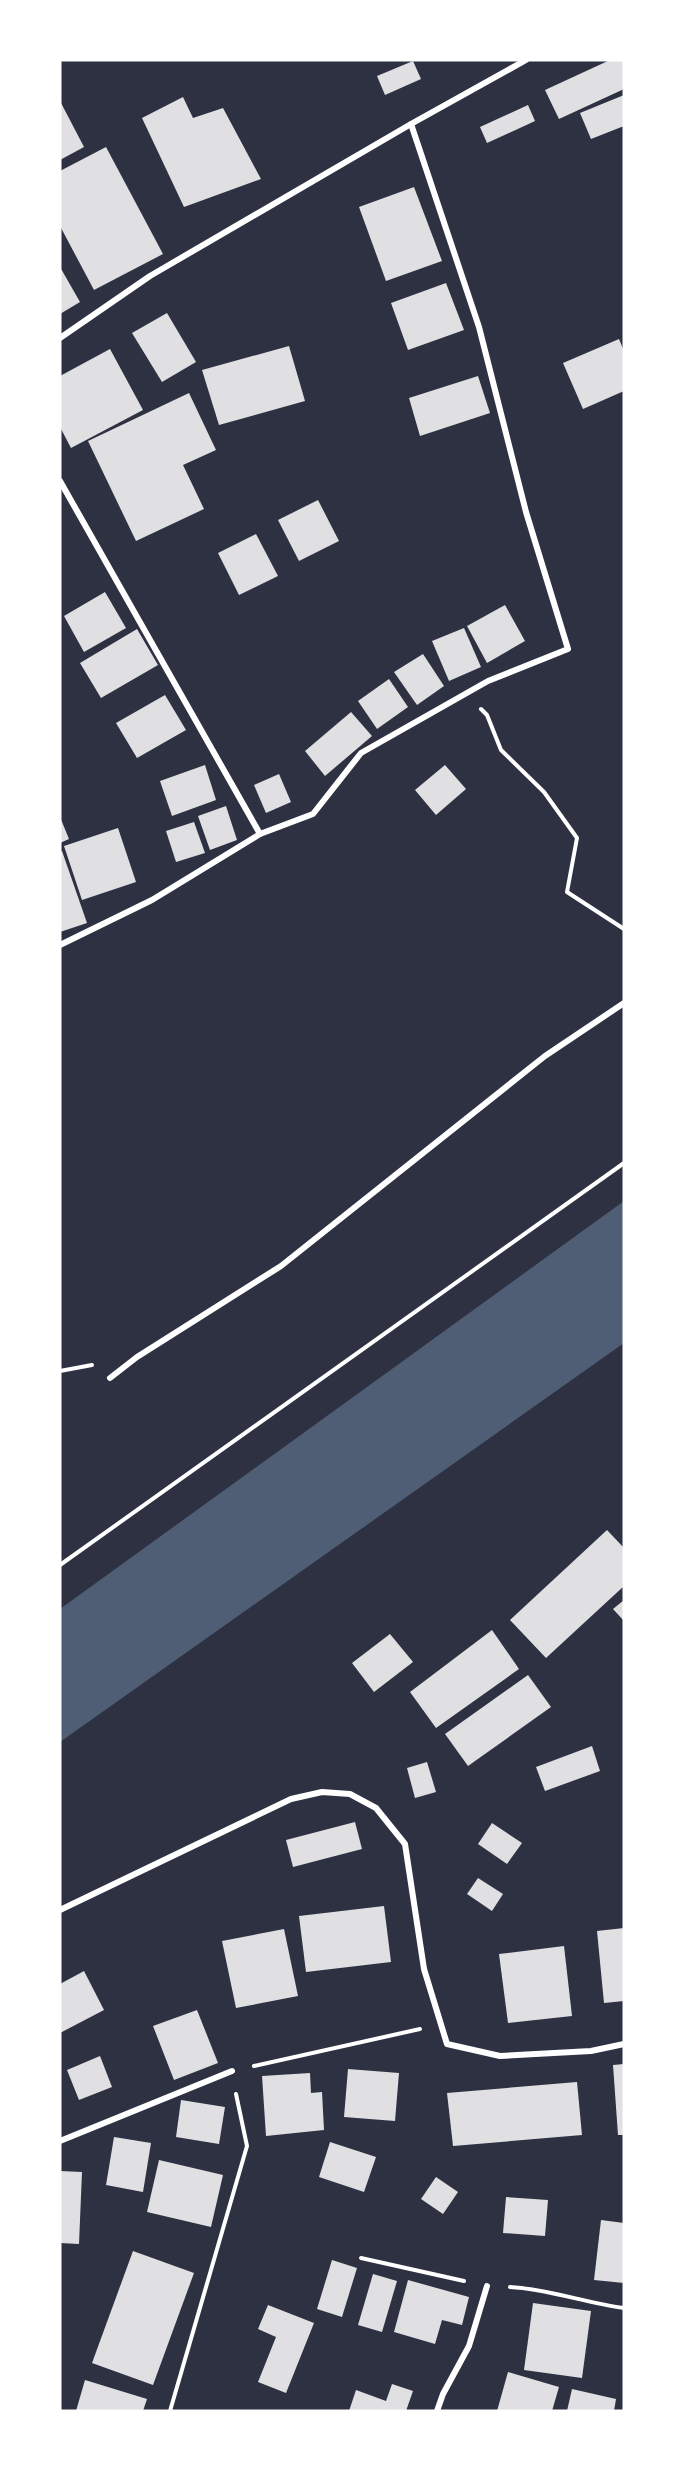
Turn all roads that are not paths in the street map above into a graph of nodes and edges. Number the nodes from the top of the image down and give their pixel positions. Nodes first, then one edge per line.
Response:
1 (526, 60) edge
2 (411, 124) junction
3 (60, 338) edge
4 (60, 481) edge
5 (260, 834) junction
6 (60, 945) edge
7 (624, 1003) edge
8 (110, 1378) dead end
9 (60, 1910) edge
10 (624, 2044) edge
11 (232, 2071) road end
12 (60, 2141) edge
13 (487, 2286) dead end
14 (437, 2411) edge

1 - 2 street
2 - 3 street
2 - 5 street
4 - 5 street
5 - 6 street
7 - 8 street
9 - 10 street
11 - 12 street
13 - 14 street

